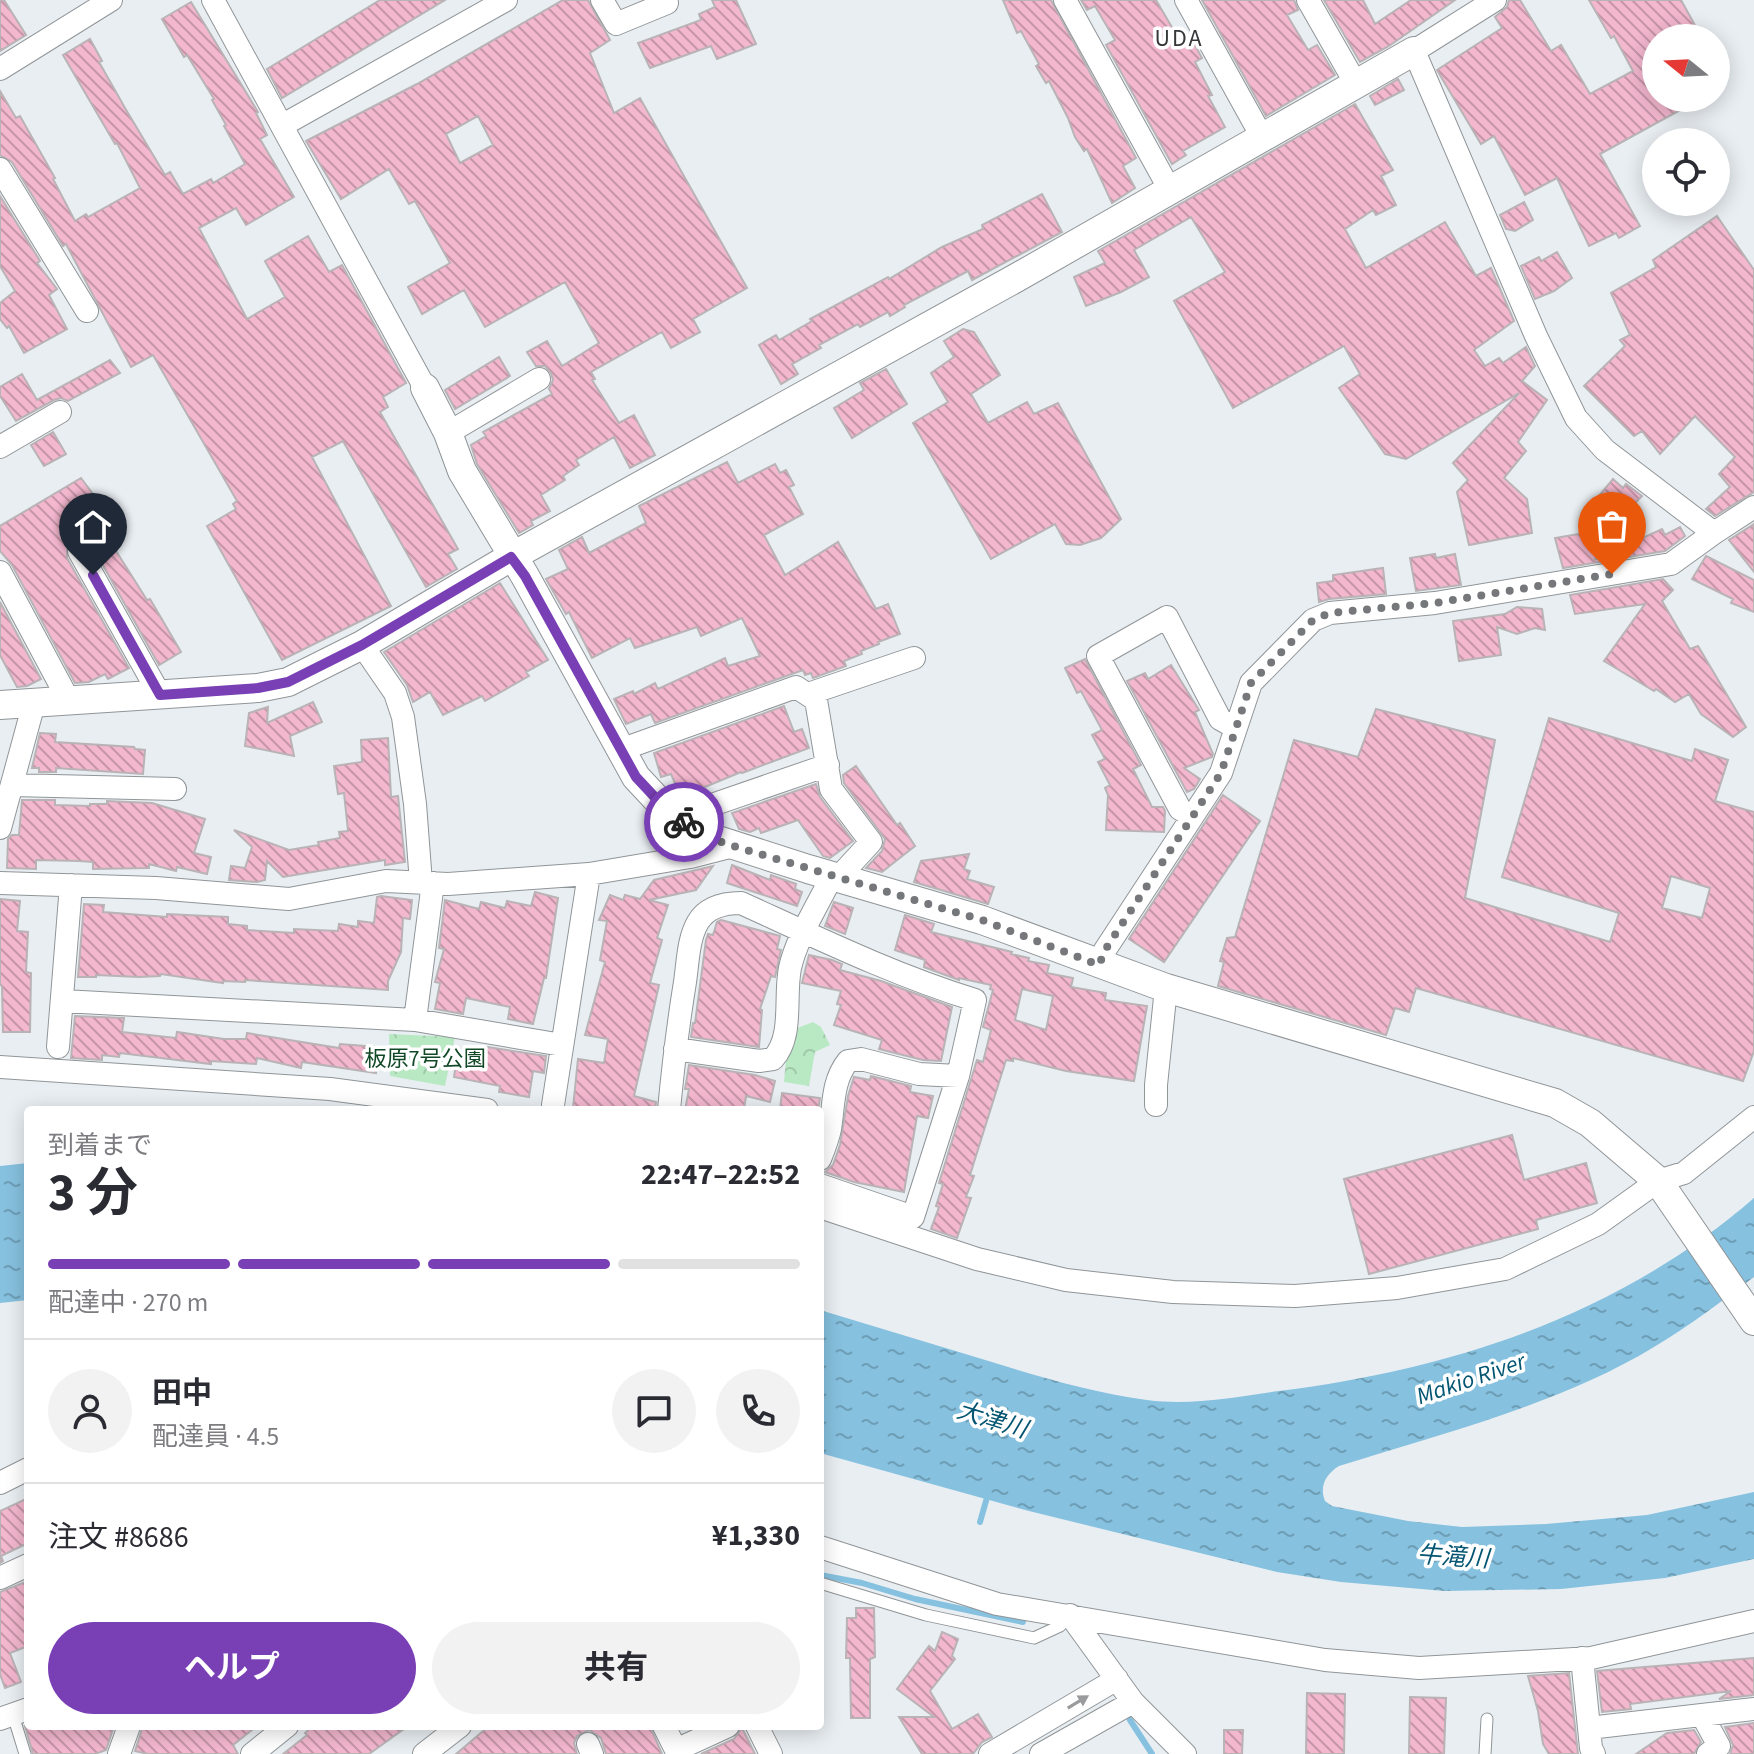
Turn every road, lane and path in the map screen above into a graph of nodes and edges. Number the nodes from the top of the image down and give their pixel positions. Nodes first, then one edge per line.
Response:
1 (111, 0) edge
2 (213, 0) edge
3 (506, 0) edge
4 (602, 0) edge
5 (1065, 0) edge
6 (1186, 0) edge
7 (1308, 0) edge
8 (1495, 0) edge
9 (667, 3) dead end
10 (1414, 51) junction
11 (0, 69) edge
12 (1356, 84) junction
13 (283, 125) junction
14 (1262, 137) junction
15 (0, 169) edge
16 (1170, 190) junction
17 (87, 311) dead end
18 (539, 379) dead end
19 (425, 388) joint
20 (60, 412) dead end
21 (448, 433) junction
22 (0, 447) edge
23 (1754, 507) edge
24 (1714, 533) junction
25 (79, 551) dead end
26 (511, 557) junction
27 (0, 572) edge
28 (362, 645) junction
29 (914, 658) dead end
30 (808, 694) junction
31 (160, 695) junction
32 (69, 701) junction
33 (34, 703) junction
34 (0, 705) edge
35 (1236, 728) junction
36 (620, 750) junction
37 (828, 765) junction
38 (13, 785) junction
39 (175, 789) dead end
40 (1192, 816) junction
41 (677, 817) junction
42 (0, 828) edge
43 (733, 846) junction
44 (589, 874) junction
45 (835, 877) junction
46 (0, 883) edge
47 (427, 883) junction
48 (71, 885) junction
49 (805, 932) junction
50 (1099, 965) junction
51 (1166, 988) junction
52 (63, 1001) junction
53 (415, 1020) junction
54 (562, 1045) junction
55 (58, 1047) dead end
56 (675, 1049) junction
57 (0, 1067) edge
58 (958, 1076) junction
59 (553, 1105) dead end
60 (1156, 1105) dead end
61 (457, 1106) edge
62 (669, 1106) edge
63 (1754, 1117) edge
64 (824, 1147) edge
65 (824, 1186) edge
66 (1662, 1188) junction
67 (824, 1208) edge
68 (1754, 1321) edge
69 (24, 1471) edge
70 (0, 1483) edge
71 (827, 1552) edge
72 (24, 1567) edge
73 (0, 1578) edge
74 (824, 1584) edge
75 (1070, 1615) junction
76 (1754, 1621) edge
77 (1582, 1658) junction
78 (1117, 1679) junction
79 (1133, 1702) junction
80 (1754, 1709) edge
81 (14, 1714) edge
82 (1702, 1715) junction
83 (1051, 1719) junction
84 (1487, 1719) dead end
85 (1589, 1728) junction
86 (128, 1730) edge
87 (282, 1730) edge
88 (455, 1730) edge
89 (666, 1730) edge
90 (720, 1730) edge
91 (759, 1730) edge
92 (1065, 1741) junction
93 (1717, 1751) edge
94 (677, 1752) edge
95 (25, 1754) edge
96 (119, 1754) edge
97 (252, 1754) edge
98 (424, 1754) edge
99 (771, 1754) edge
100 (990, 1754) edge
101 (1041, 1754) edge
102 (1185, 1754) edge
103 (1485, 1754) edge
104 (1594, 1754) edge

1 - 11 street
2 - 13 street
3 - 13 street
4 - 9 street
5 - 16 street
6 - 14 street
7 - 12 street
8 - 10 street
10 - 12 street
10 - 24 street
12 - 14 street
13 - 19 street
14 - 16 street
15 - 17 street
16 - 26 street
18 - 21 street
19 - 21 street
20 - 22 street
21 - 26 street
23 - 24 street
24 - 35 street
25 - 31 street
26 - 28 street
26 - 36 street
27 - 32 street
28 - 31 street
28 - 47 street
29 - 30 street
30 - 36 street
30 - 37 street
31 - 32 street
32 - 33 street
33 - 34 street
33 - 38 street
35 - 40 street
35 - 40 street
36 - 41 street
37 - 41 street
37 - 45 street
38 - 39 street
38 - 42 street
40 - 50 street
41 - 43 street
43 - 44 street
43 - 45 street
44 - 47 street
44 - 54 street
45 - 49 street
45 - 50 street
46 - 48 street
47 - 48 street
47 - 53 street
48 - 52 street
49 - 56 street
49 - 56 street
49 - 58 street
50 - 51 street
51 - 60 street
51 - 66 street
52 - 53 street
52 - 55 street
53 - 54 street
54 - 59 street
56 - 62 street
57 - 61 street
58 - 64 street
58 - 65 street
63 - 66 street
66 - 67 street
66 - 68 street
69 - 70 street
71 - 75 street
72 - 73 street
74 - 75 lane
75 - 77 street
75 - 78 street
76 - 77 street
77 - 85 street
78 - 79 street
83 -> 78 street
79 - 92 street
79 - 102 street
80 - 82 street
81 - 95 lane
82 - 85 street
82 - 93 street
83 - 92 street
83 - 100 street
84 - 103 lane
85 - 104 street
86 - 96 street
87 - 97 street
88 - 98 street
89 - 94 street
90 - 94 street
91 - 99 street
92 - 101 street

